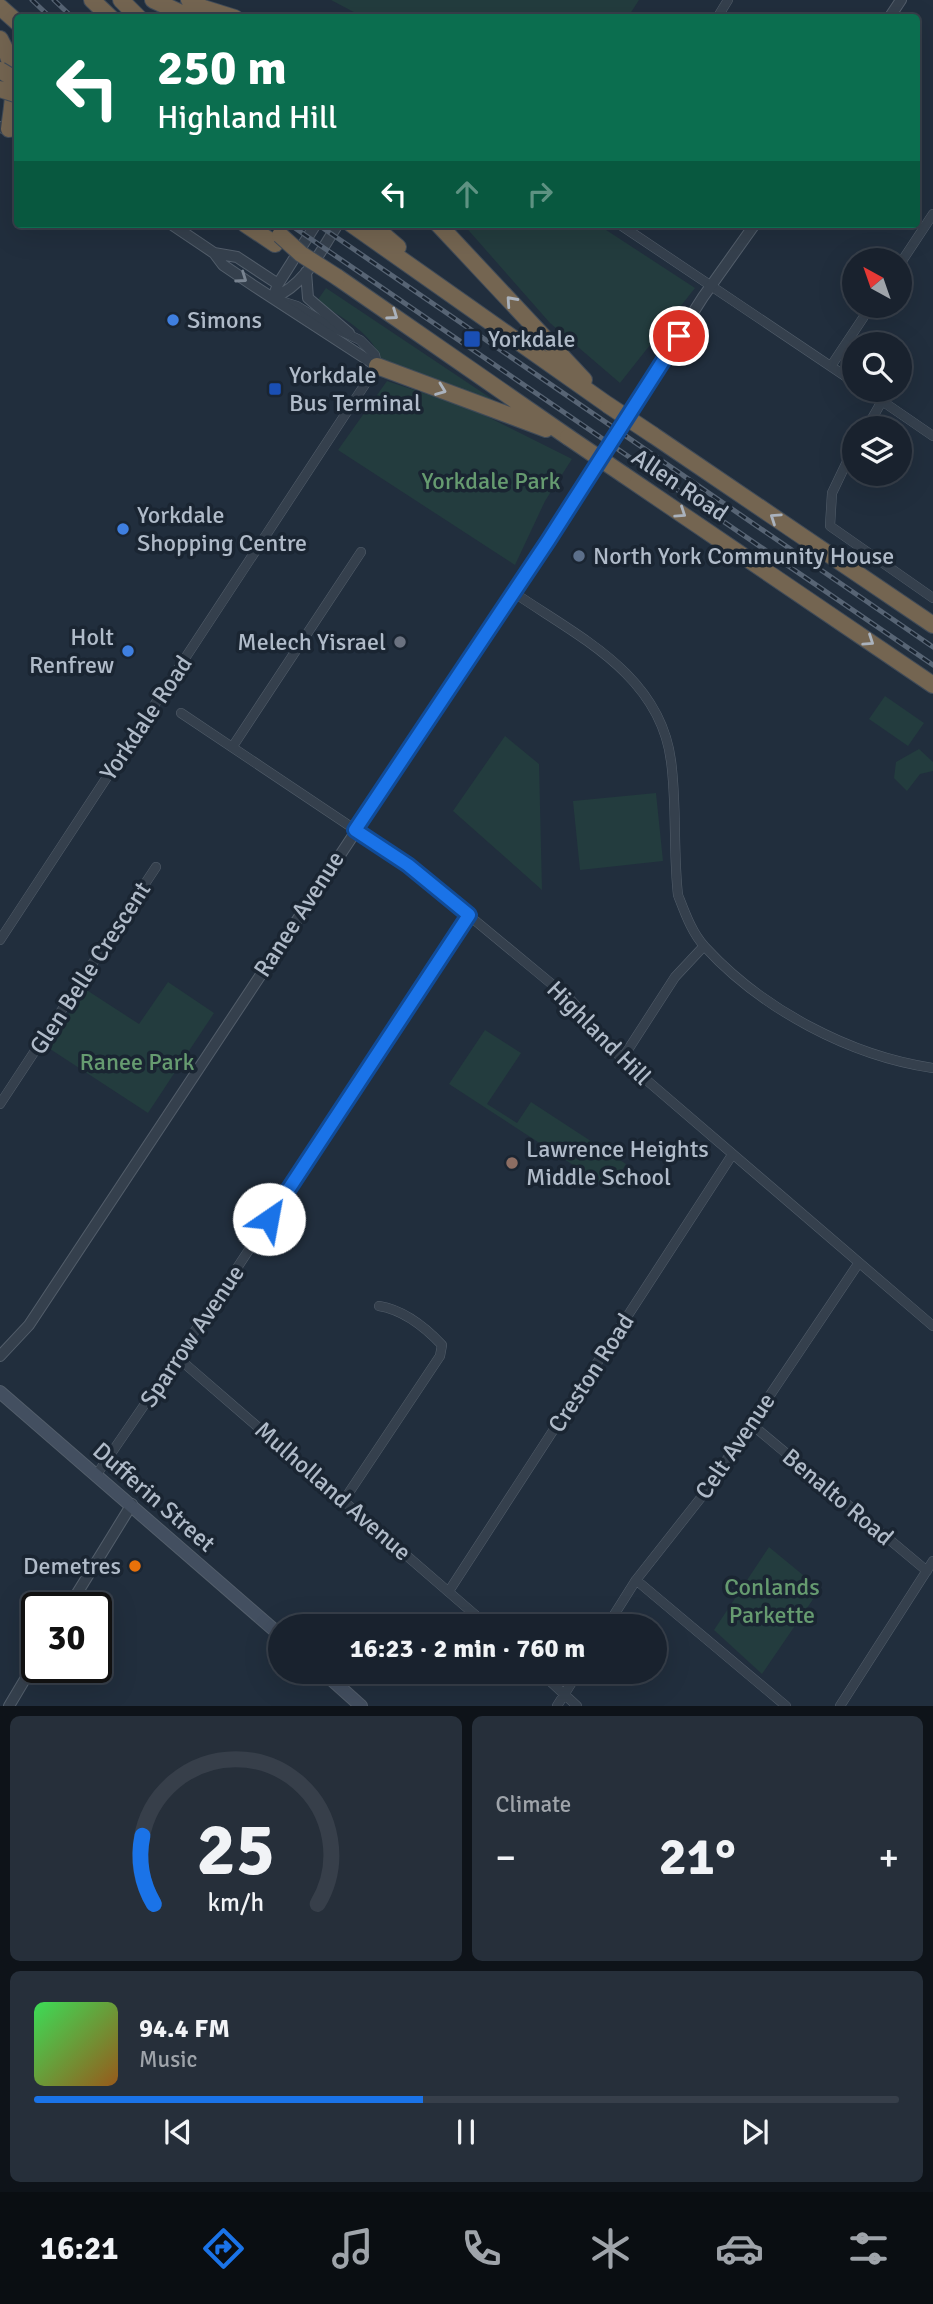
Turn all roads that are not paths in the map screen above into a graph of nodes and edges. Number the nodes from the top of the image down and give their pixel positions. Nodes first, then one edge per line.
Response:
1 (92, 0) edge
2 (121, 0) edge
3 (189, 0) edge
4 (0, 7) edge
5 (150, 9) edge
6 (107, 14) edge
7 (173, 14) edge
8 (222, 14) edge
9 (14, 19) edge
10 (0, 39) edge
11 (0, 70) edge
12 (14, 74) edge
13 (14, 83) edge
14 (14, 90) edge
15 (14, 102) edge
16 (0, 106) edge
17 (9, 129) edge
18 (933, 214) edge
19 (177, 228) edge
20 (253, 228) edge
21 (267, 228) edge
22 (313, 228) edge
23 (335, 228) edge
24 (369, 228) edge
25 (442, 228) edge
26 (625, 228) edge
27 (752, 228) edge
28 (277, 240) junction
29 (911, 248) edge
30 (214, 253) junction
31 (306, 272) junction
32 (278, 284) junction
33 (710, 287) junction
34 (273, 298) junction
35 (863, 318) edge
36 (349, 333) junction
37 (377, 366) junction
38 (831, 366) junction
39 (842, 374) edge
40 (884, 402) edge
41 (608, 405) junction
42 (933, 436) edge
43 (568, 437) junction
44 (842, 472) edge
45 (361, 552) dead end
46 (513, 592) junction
47 (933, 598) edge
48 (933, 625) edge
49 (933, 685) edge
50 (181, 713) dead end
51 (233, 746) junction
52 (355, 830) junction
53 (156, 867) dead end
54 (469, 915) junction
55 (0, 940) edge
56 (704, 946) junction
57 (622, 1059) junction
58 (933, 1068) edge
59 (0, 1104) edge
60 (732, 1155) junction
61 (858, 1264) junction
62 (379, 1306) dead end
63 (933, 1326) edge
64 (0, 1356) edge
65 (177, 1357) junction
66 (0, 1392) edge
67 (750, 1423) junction
68 (97, 1474) junction
69 (344, 1500) junction
70 (132, 1504) junction
71 (933, 1561) edge
72 (927, 1571) junction
73 (636, 1580) junction
74 (449, 1591) junction
75 (78, 1592) edge
76 (475, 1614) edge
77 (615, 1614) edge
78 (268, 1623) edge
79 (23, 1683) edge
80 (336, 1684) edge
81 (552, 1684) edge
82 (571, 1684) edge
83 (564, 1695) junction
84 (9, 1706) edge
85 (361, 1706) edge
86 (557, 1706) edge
87 (577, 1706) edge
88 (786, 1706) edge
89 (839, 1706) edge

1 - 6 highway
2 - 5 highway
3 - 8 highway
4 - 9 highway
5 - 7 highway
10 - 12 highway
11 - 13 highway, bridge
14 - 16 highway
15 - 17 highway
18 - 29 street
19 - 30 street
20 - 28 highway
21 - 28 highway, Allen Road
22 - 32 street
23 - 31 street
24 - 41 highway, Allen Road
41 -> 25 highway
26 - 33 street
27 - 33 street, Ranee Avenue
28 -> 43 highway, Allen Road, bridge
30 - 32 street
30 -> 34 street
31 - 34 street
31 - 36 street
32 - 34 street
33 - 38 street
33 - 46 street, Ranee Avenue
34 - 36 street
34 - 37 street
35 - 38 street
36 - 37 street
37 -> 43 highway
37 - 55 street, Yorkdale Road
38 - 39 street
40 - 42 street
48 -> 41 highway, Allen Road, bridge
43 -> 49 highway, Allen Road, bridge
44 - 47 street
45 - 51 street
46 - 52 street, Ranee Avenue
46 - 56 street
50 - 51 street, Highland Hill
51 - 52 street, Highland Hill
52 - 54 street, Highland Hill
52 - 64 street, Ranee Avenue
53 - 59 street, Glen Belle Crescent
54 - 57 street, Highland Hill
54 - 65 street, Sparrow Avenue
56 - 57 street
56 - 58 street
57 - 60 street, Highland Hill
60 - 61 street, Highland Hill
60 - 74 street, Creston Road
61 - 63 street, Highland Hill
61 - 67 street, Celt Avenue
62 - 69 street
65 - 68 street, Sparrow Avenue
65 - 69 street, Mulholland Avenue
66 - 68 main road, Dufferin Street
67 - 72 street, Benalto Road
67 - 73 street, Celt Avenue
68 - 70 main road, Dufferin Street
69 - 74 street, Mulholland Avenue
70 - 75 street
70 - 78 main road, Dufferin Street
71 - 72 street
72 - 89 street
73 - 77 street, Celt Avenue
73 - 88 street
74 - 76 street, Mulholland Avenue
79 - 84 street
80 - 85 main road
81 - 83 street
82 - 83 street
83 - 86 street
83 - 87 street

